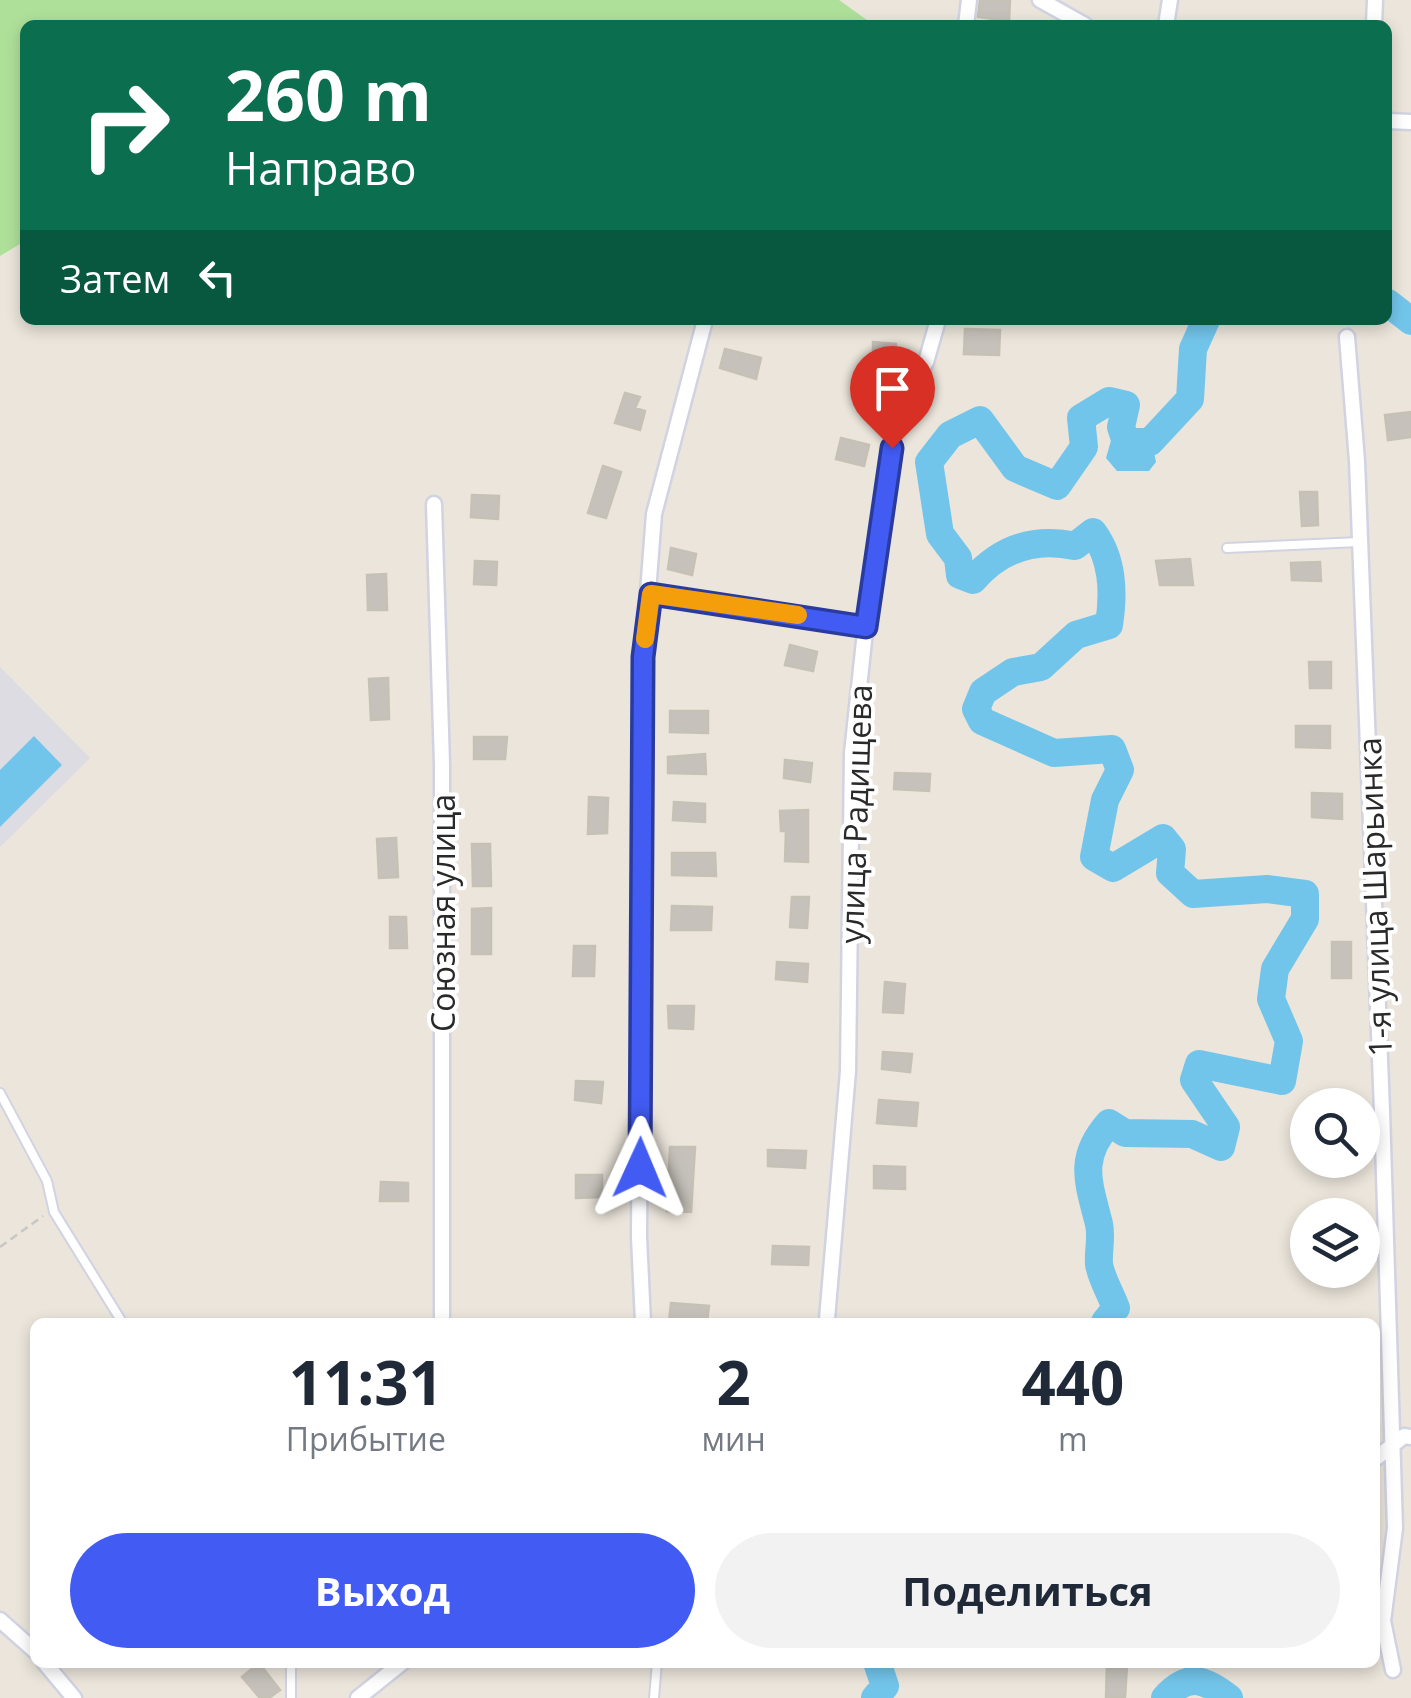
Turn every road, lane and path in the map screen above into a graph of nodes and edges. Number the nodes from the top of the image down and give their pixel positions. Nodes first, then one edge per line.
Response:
1 (1040, 0) edge
2 (1075, 20) edge
3 (704, 325) edge
4 (937, 325) edge
5 (1348, 337) dead end
6 (434, 504) dead end
7 (1360, 542) junction
8 (1227, 548) dead end
9 (651, 594) junction
10 (866, 627) junction
11 (0, 1093) edge
12 (54, 1212) junction
13 (0, 1247) edge
14 (120, 1318) edge
15 (442, 1318) edge
16 (643, 1318) edge
17 (828, 1318) edge
18 (1411, 1437) edge
19 (1391, 1449) junction
20 (1380, 1456) edge
21 (0, 1620) edge
22 (30, 1645) edge
23 (49, 1668) edge
24 (292, 1668) edge
25 (395, 1668) edge
26 (656, 1668) edge
27 (1392, 1670) dead end
28 (74, 1698) edge
29 (291, 1698) edge
30 (358, 1698) edge
31 (654, 1698) edge

1 - 2 street
3 - 9 street
4 - 10 street, улица Радищева
5 - 7 street, 1-я улица Шарьинка
6 - 15 street, Союзная улица
7 - 8 lane
7 - 19 street, 1-я улица Шарьинка
9 - 10 street
9 - 16 street
10 - 17 street, улица Радищева
11 - 12 lane
12 - 13 path
12 - 14 lane
18 - 19 street
19 - 20 street
19 - 27 street, 1-я улица Шарьинка
21 - 22 street
23 - 28 street
24 - 29 lane
25 - 30 street
26 - 31 lane

